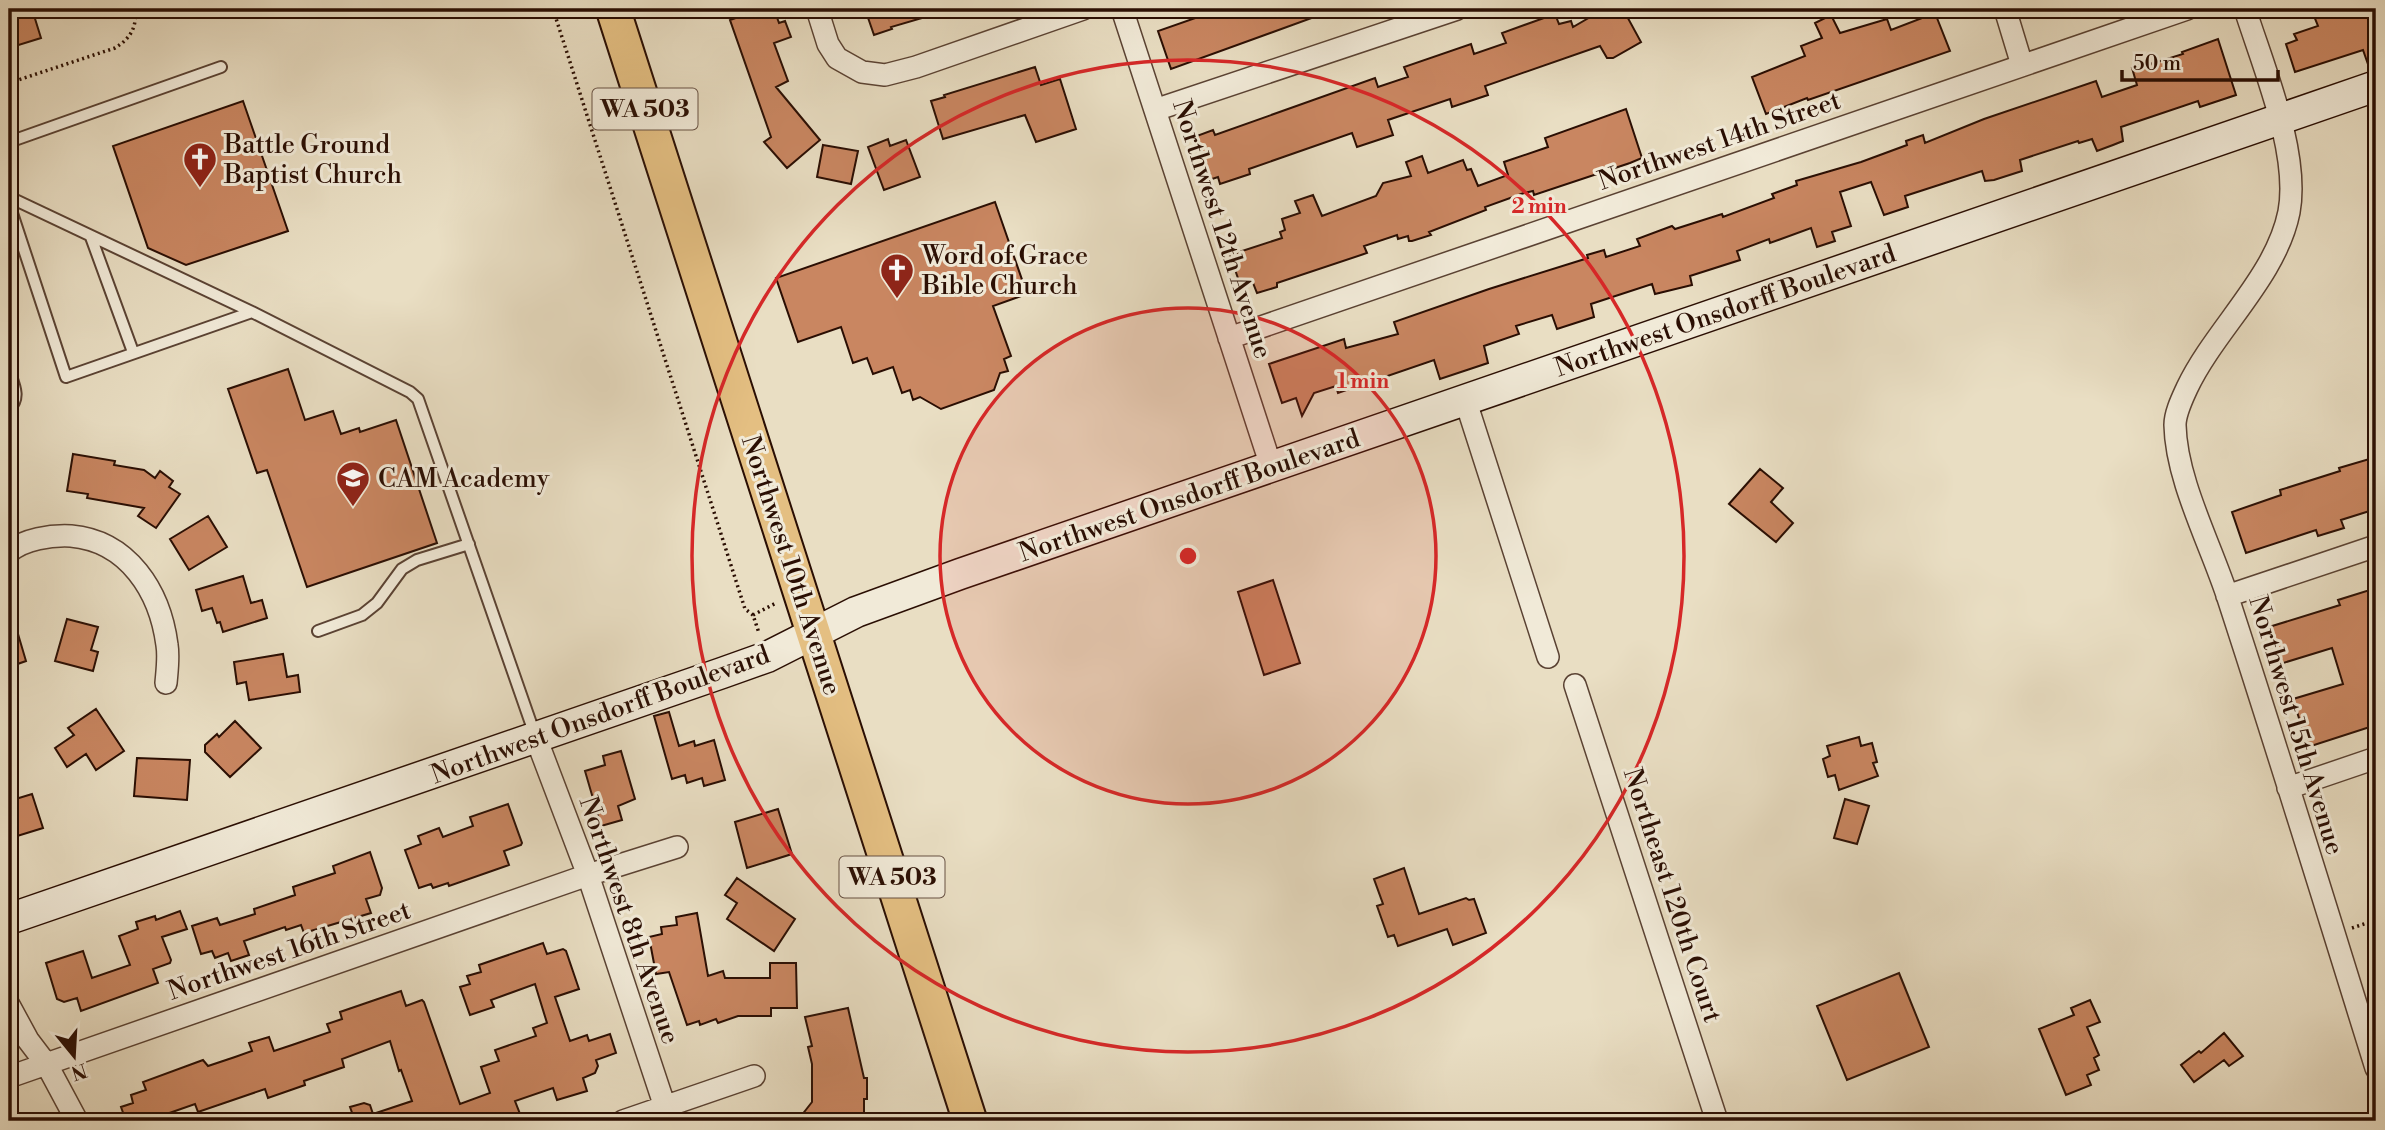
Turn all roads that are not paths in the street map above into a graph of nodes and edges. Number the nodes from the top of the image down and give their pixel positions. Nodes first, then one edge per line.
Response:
1 (613, 9) edge
2 (817, 9) edge
3 (1083, 9) edge
4 (1122, 9) edge
5 (1457, 9) edge
6 (2005, 9) edge
7 (2187, 9) edge
8 (2245, 9) edge
9 (2022, 65) junction
10 (221, 67) dead end
11 (2376, 86) edge
12 (1155, 110) junction
13 (2280, 119) junction
14 (9, 142) edge
15 (9, 197) edge
16 (9, 204) edge
17 (91, 237) junction
18 (252, 312) junction
19 (1229, 338) junction
20 (134, 352) junction
21 (9, 371) edge
22 (1465, 399) junction
23 (9, 409) edge
24 (1271, 466) junction
25 (469, 544) junction
26 (2376, 546) edge
27 (9, 552) edge
28 (2227, 596) junction
29 (318, 631) dead end
30 (814, 633) junction
31 (1548, 657) dead end
32 (166, 683) dead end
33 (1575, 685) dead end
34 (536, 738) junction
35 (2376, 758) edge
36 (2288, 788) junction
37 (677, 847) dead end
38 (588, 875) junction
39 (9, 919) edge
40 (9, 1005) edge
41 (47, 1065) junction
42 (2376, 1068) edge
43 (754, 1076) dead end
44 (9, 1077) edge
45 (666, 1114) edge
46 (77, 1121) edge
47 (624, 1121) edge
48 (970, 1121) edge
49 (1717, 1121) edge

1 - 30 main road, Northwest 10th Avenue / WA 503
2 - 3 street
4 - 12 street, Northwest 12th Avenue
5 - 12 street
6 - 9 street
7 - 9 street, Northwest 14th Street
8 - 13 street, Northwest 15th Avenue
9 - 19 street, Northwest 14th Street
10 - 14 lane
11 - 13 street, Northwest Onsdorff Boulevard
12 - 19 street, Northwest 12th Avenue
13 - 22 street, Northwest Onsdorff Boulevard
13 - 28 street, Northwest 15th Avenue
15 - 17 lane
16 - 20 lane
17 - 18 lane
17 - 20 lane
18 - 20 lane
18 - 25 lane
19 - 24 street, Northwest 12th Avenue
21 - 23 lane
22 - 24 street, Northwest Onsdorff Boulevard
22 - 31 street
24 - 30 street, Northwest Onsdorff Boulevard
25 - 29 lane
25 - 34 lane
26 - 28 street
27 - 32 street
28 - 36 street, Northwest 15th Avenue
30 - 34 street, Northwest Onsdorff Boulevard
30 - 48 main road, Northwest 10th Avenue / WA 503
33 - 49 street, Northeast 120th Court
34 - 38 street, Northwest 8th Avenue
34 - 39 street, Northwest Onsdorff Boulevard
35 - 36 street
36 - 42 street, Northwest 15th Avenue
37 - 38 street, Northwest 16th Street
38 - 41 street, Northwest 16th Street
38 - 45 street, Northwest 8th Avenue
40 - 41 street
41 - 44 street, Northwest 16th Street
41 - 46 street
43 - 45 street
45 - 47 street

